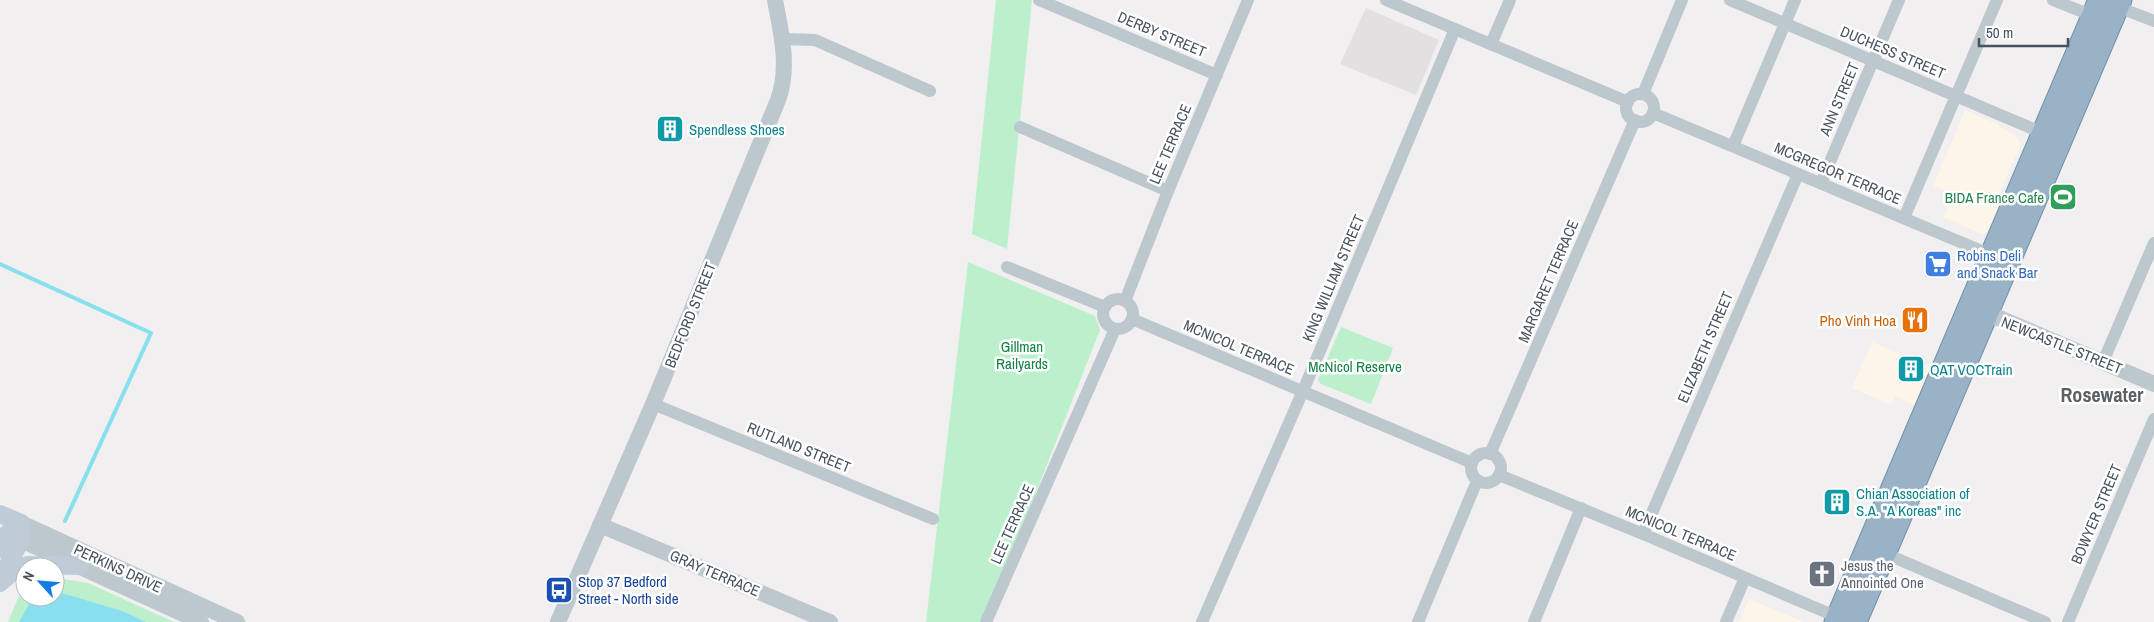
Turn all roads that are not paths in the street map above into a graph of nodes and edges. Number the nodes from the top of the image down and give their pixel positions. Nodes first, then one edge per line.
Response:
1 (775, 0) edge
2 (1039, 0) edge
3 (1248, 0) edge
4 (1386, 0) edge
5 (1510, 0) edge
6 (1682, 0) edge
7 (1730, 0) edge
8 (1795, 0) edge
9 (1899, 0) edge
10 (1997, 0) edge
11 (2053, 0) edge
12 (2108, 6) edge
13 (2154, 21) edge
14 (1785, 24) junction
15 (1456, 29) junction
16 (782, 39) junction
17 (1491, 44) junction
18 (1873, 61) junction
19 (1217, 75) junction
20 (930, 91) dead end
21 (1643, 94) junction
22 (1956, 96) junction
23 (1628, 102) junction
24 (1653, 113) junction
25 (1635, 120) junction
26 (1020, 127) dead end
27 (2043, 134) junction
28 (1732, 146) junction
29 (1798, 174) junction
30 (1821, 183) junction
31 (1168, 191) junction
32 (1904, 218) junction
33 (2154, 243) edge
34 (2000, 259) junction
35 (1007, 266) dead end
36 (1124, 301) junction
37 (1105, 308) junction
38 (1978, 312) junction
39 (1132, 319) junction
40 (1115, 329) junction
41 (2103, 362) junction
42 (2154, 384) edge
43 (1302, 391) junction
44 (653, 404) junction
45 (2154, 419) edge
46 (1490, 454) junction
47 (1472, 463) junction
48 (1499, 475) junction
49 (1477, 481) junction
50 (1582, 508) junction
51 (0, 514) edge
52 (933, 519) dead end
53 (600, 525) junction
54 (1643, 534) junction
55 (10, 536) edge
56 (1886, 554) junction
57 (80, 566) junction
58 (1745, 578) junction
59 (0, 582) edge
60 (1844, 621) edge
61 (201, 622) edge
62 (237, 622) edge
63 (558, 622) edge
64 (830, 622) edge
65 (986, 622) edge
66 (1202, 622) edge
67 (1418, 622) edge
68 (1534, 622) edge
69 (1726, 622) edge
70 (2045, 622) edge
71 (2068, 622) edge

1 - 16 street, BEDFORD STREET
2 - 19 street, DERBY STREET
3 - 19 street, LEE TERRACE
4 - 15 street
5 - 17 street
6 - 21 street
7 - 14 street, DUCHESS STREET
8 - 14 street
9 - 18 street, ANN STREET
10 - 22 street
11 - 12 street
12 - 13 street
12 - 27 highway
12 - 34 highway
14 - 18 street, DUCHESS STREET
14 - 28 street
15 - 17 street
15 - 43 street, KING WILLIAM STREET
16 - 20 street
16 - 44 street, BEDFORD STREET
17 - 23 street
18 - 22 street, DUCHESS STREET
18 - 30 street, ANN STREET
19 - 31 street, LEE TERRACE
21 - 23 street
21 - 24 street
22 - 27 street, DUCHESS STREET
22 - 32 street
23 - 25 street
24 - 25 street
24 - 28 street, MCGREGOR TERRACE
25 - 46 street, MARGARET TERRACE
26 - 31 street
27 - 34 highway
28 - 29 street, MCGREGOR TERRACE
29 - 30 street, MCGREGOR TERRACE
29 - 54 street, ELIZABETH STREET
30 - 32 street, MCGREGOR TERRACE
31 - 36 street, LEE TERRACE
32 - 34 street, MCGREGOR TERRACE
33 - 41 street
34 - 38 highway
35 - 37 street
36 - 37 street
36 - 39 street
37 - 40 street
38 - 41 street, NEWCASTLE STREET
38 - 56 highway
38 - 60 highway
39 - 40 street
39 - 43 street, MCNICOL TERRACE
40 - 65 street, LEE TERRACE
41 - 42 street, NEWCASTLE STREET
43 - 47 street, MCNICOL TERRACE
43 - 66 street, KING WILLIAM STREET
44 - 52 street, RUTLAND STREET
44 - 53 street, BEDFORD STREET
45 - 71 street, BOWYER STREET
46 - 47 street
46 - 48 street
47 - 49 street
48 - 49 street
48 - 50 street, MCNICOL TERRACE
49 - 67 street
50 - 54 street, MCNICOL TERRACE
50 - 68 street
51 - 55 main road, PERKINS DRIVE
53 - 63 street, BEDFORD STREET
53 - 64 street, GRAY TERRACE
54 - 58 street, MCNICOL TERRACE
55 - 57 street, PERKINS DRIVE
55 - 59 main road
55 - 62 street, PERKINS DRIVE
56 - 60 highway
56 - 70 street
57 - 59 main road
57 - 61 street, PERKINS DRIVE
58 - 60 street, MCNICOL TERRACE
58 - 69 street

